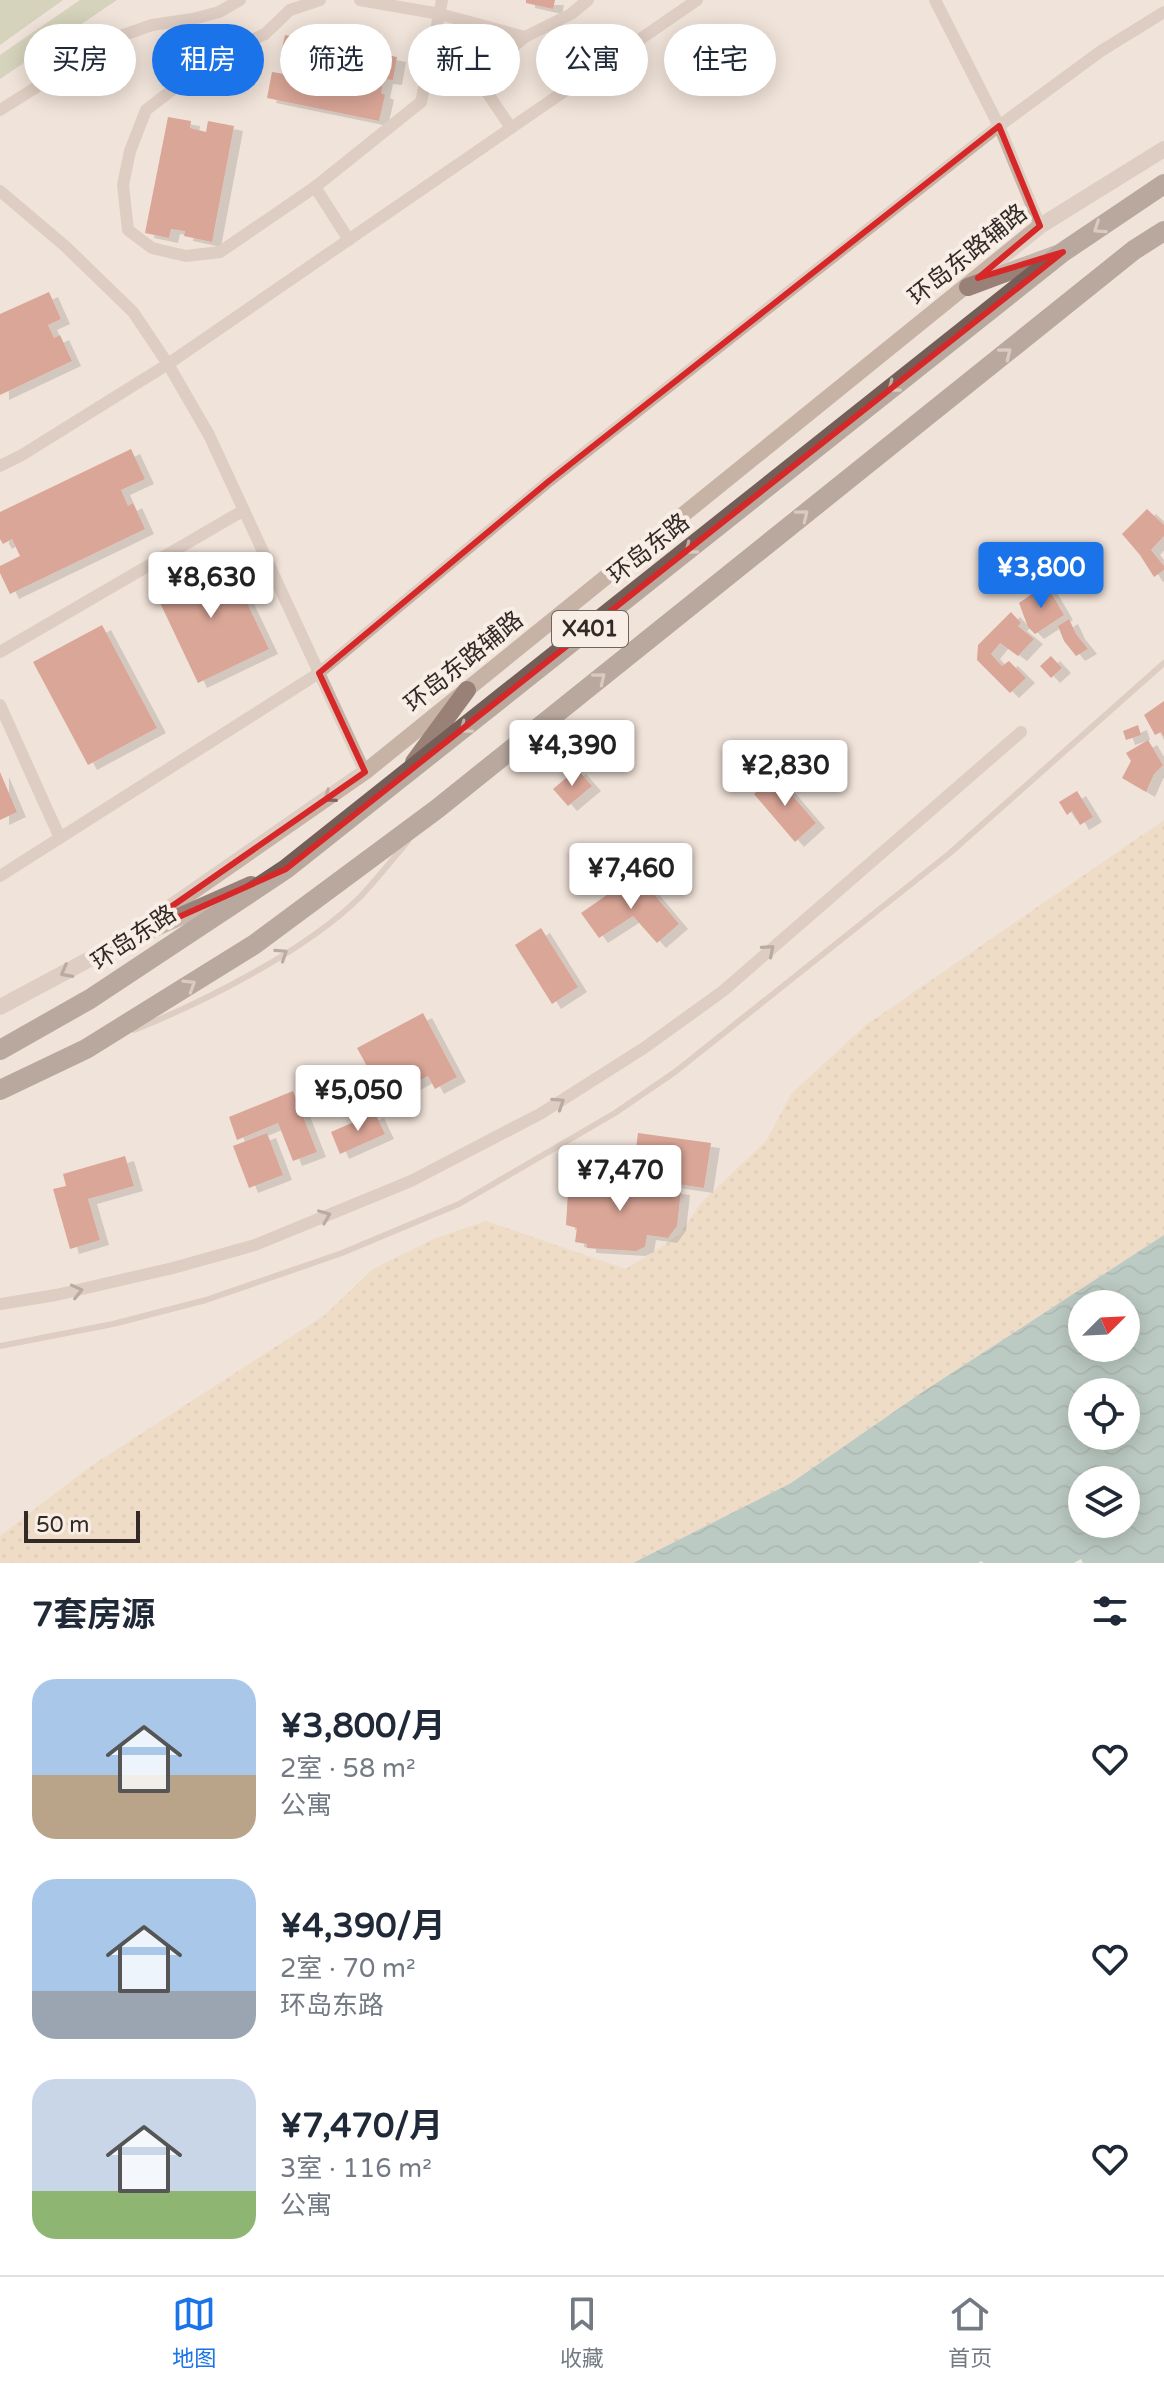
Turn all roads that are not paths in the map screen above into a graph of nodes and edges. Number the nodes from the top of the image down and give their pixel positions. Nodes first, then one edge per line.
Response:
1 (240, 0) edge
2 (320, 0) edge
3 (360, 0) edge
4 (442, 0) edge
5 (588, 0) edge
6 (697, 0) edge
7 (935, 0) edge
8 (1164, 12) edge
9 (440, 14) junction
10 (438, 24) edge
11 (525, 37) junction
12 (520, 41) edge
13 (422, 96) edge
14 (489, 96) edge
15 (0, 110) edge
16 (999, 126) junction
17 (511, 128) junction
18 (1164, 149) edge
19 (1164, 184) edge
20 (315, 187) junction
21 (0, 191) edge
22 (1040, 226) junction
23 (1164, 231) edge
24 (349, 240) junction
25 (1063, 252) junction
26 (968, 287) junction
27 (168, 364) junction
28 (0, 466) edge
29 (244, 510) junction
30 (0, 652) edge
31 (1164, 663) edge
32 (319, 673) junction
33 (467, 690) junction
34 (0, 705) edge
35 (1021, 732) dead end
36 (365, 772) junction
37 (403, 777) junction
38 (60, 838) junction
39 (286, 869) junction
40 (0, 876) edge
41 (116, 945) junction
42 (0, 1007) edge
43 (0, 1050) edge
44 (0, 1090) edge
45 (0, 1304) edge
46 (0, 1346) edge

1 - 15 street
2 - 20 street
3 - 9 street
4 - 9 street
5 - 11 street
6 - 17 street
7 - 16 street
8 - 16 street
9 - 10 street
9 - 11 street
11 - 12 street
13 - 20 street
14 - 17 street
16 - 22 street
16 - 32 street
17 - 24 street
18 - 22 street, 环岛东路辅路
19 -> 25 main road, 环岛东路 / X401
20 - 24 street
21 - 27 street
22 - 26 street, 环岛东路辅路
44 -> 23 main road, X401
24 - 27 street
25 - 26 main road
25 -> 37 main road, 环岛东路 / X401
26 - 33 street, 环岛东路辅路
27 - 28 street
27 - 29 street
29 - 30 street
29 - 32 street
31 - 46 lane
32 - 36 street
32 - 38 street
33 - 36 street, 环岛东路辅路
33 - 37 main road
34 - 38 street
45 -> 35 street
36 -> 41 street, 环岛东路辅路
37 - 39 main road, 环岛东路 / X401
38 - 40 street
39 - 41 main road
39 - 43 main road, 环岛东路 / X401
41 -> 42 street, 环岛东路辅路

